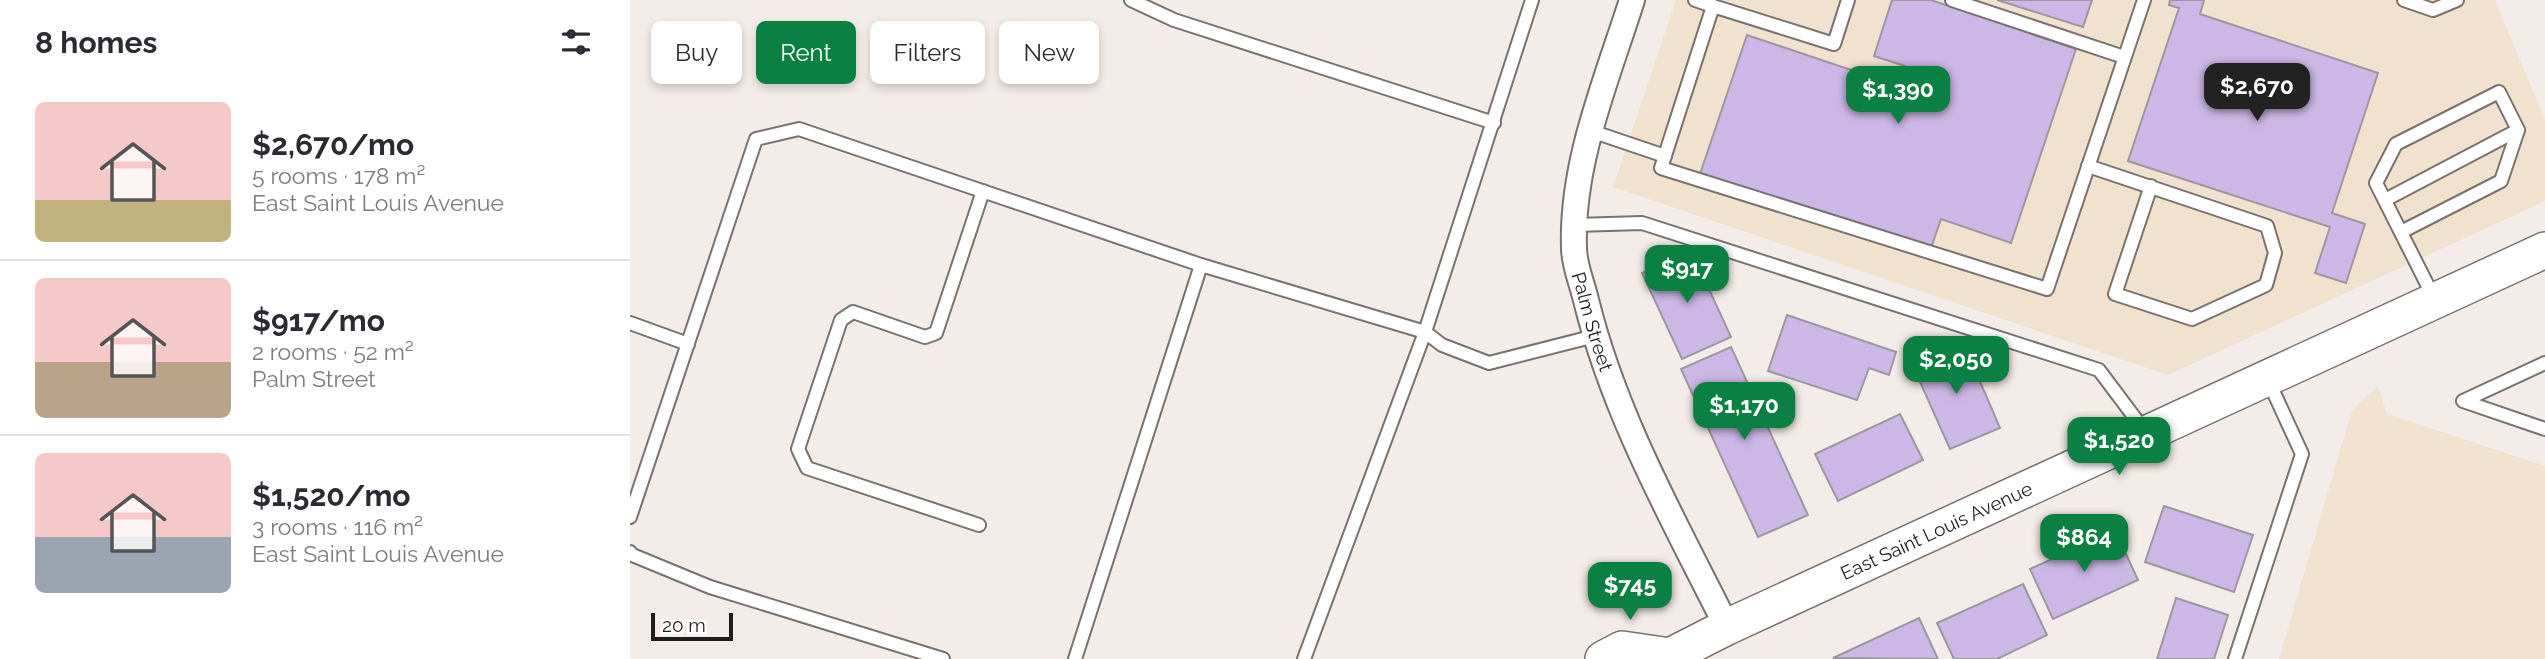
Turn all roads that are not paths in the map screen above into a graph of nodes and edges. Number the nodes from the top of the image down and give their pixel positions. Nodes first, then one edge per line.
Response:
1 (1131, 0) edge
2 (1532, 0) edge
3 (1632, 0) edge
4 (1695, 0) edge
5 (1848, 0) edge
6 (1952, 0) edge
7 (2144, 0) edge
8 (2404, 0) edge
9 (2457, 0) edge
10 (1713, 6) junction
11 (2124, 57) junction
12 (1494, 123) junction
13 (2518, 130) junction
14 (1591, 131) junction
15 (1665, 156) junction
16 (2088, 166) junction
17 (2151, 186) junction
18 (983, 191) junction
19 (2385, 200) junction
20 (1575, 225) junction
21 (2401, 232) junction
22 (2545, 250) edge
23 (1201, 265) junction
24 (2435, 300) junction
25 (630, 323) edge
26 (1425, 332) junction
27 (1595, 337) junction
28 (688, 344) junction
29 (2545, 362) edge
30 (2267, 377) junction
31 (2545, 429) edge
32 (2146, 433) junction
33 (630, 517) edge
34 (979, 525) dead end
35 (630, 552) edge
36 (1727, 627) junction
37 (1669, 657) edge
38 (943, 659) edge
39 (1074, 659) edge
40 (1304, 659) edge
41 (1603, 659) edge
42 (2235, 659) edge

1 - 12 lane
2 - 12 lane
3 - 14 street, Palm Street
4 - 10 lane
5 - 10 lane
6 - 11 lane
7 - 11 lane
8 - 9 lane
10 - 15 lane
11 - 16 lane
12 - 26 lane
13 - 19 lane
13 - 19 lane
13 - 21 lane
14 - 15 lane
14 - 20 street, Palm Street
15 - 16 lane
16 - 17 lane
17 - 17 lane
18 - 23 lane
18 - 28 lane
18 - 34 lane
19 - 21 lane
20 - 27 street, Palm Street
20 - 32 lane
21 - 24 lane
22 - 24 main road, East Saint Louis Avenue
23 - 26 lane
23 - 39 lane
24 - 30 main road, East Saint Louis Avenue
25 - 28 lane
26 - 27 lane
26 - 40 lane
27 - 36 street, Palm Street
28 - 33 lane
29 - 31 lane
30 - 32 main road, East Saint Louis Avenue
30 - 42 lane
32 - 36 main road, East Saint Louis Avenue
35 - 38 lane
36 - 37 main road, East Saint Louis Avenue
37 - 41 main road, East Saint Louis Avenue

